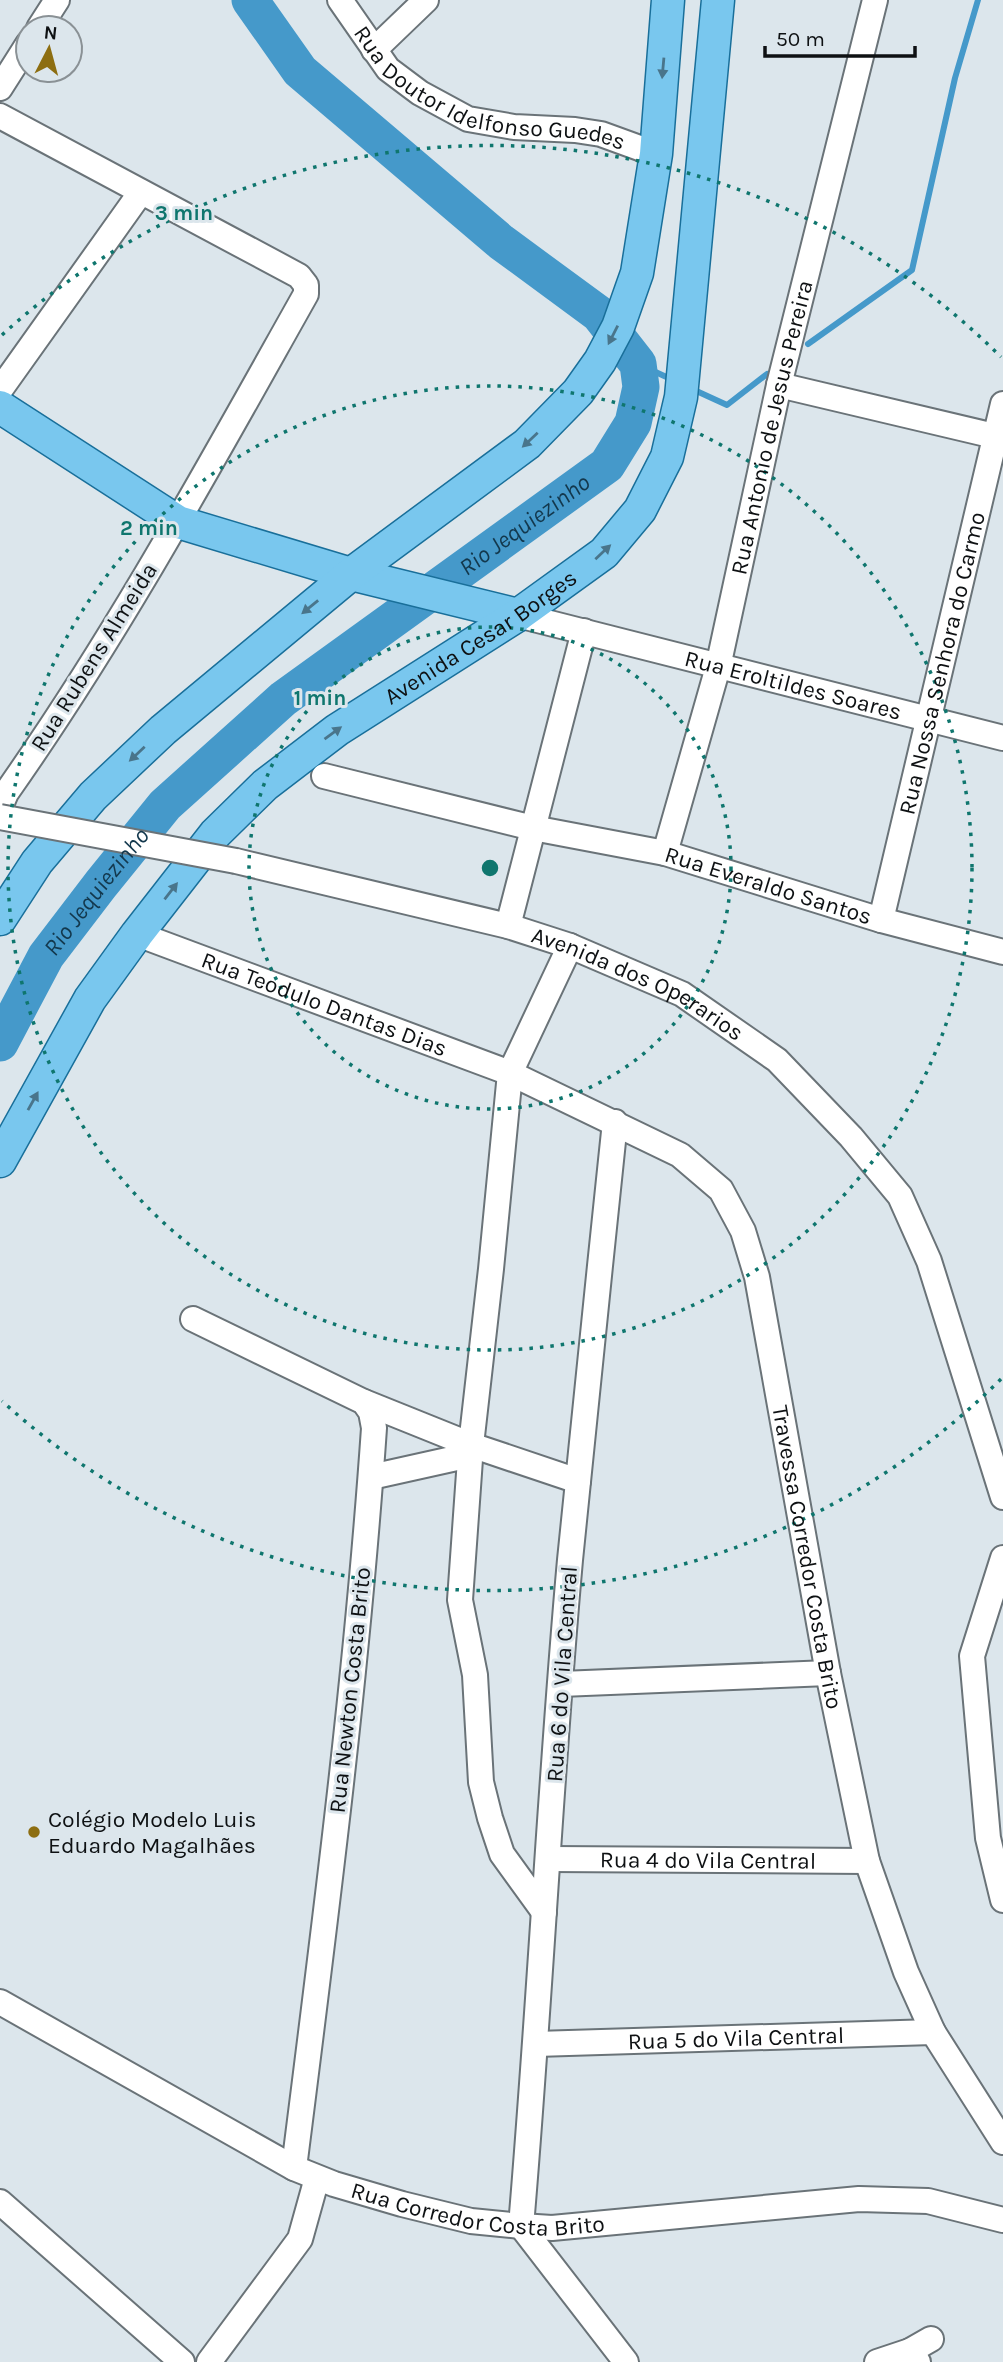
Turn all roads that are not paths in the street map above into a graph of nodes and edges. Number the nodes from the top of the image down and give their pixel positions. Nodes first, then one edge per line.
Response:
1 (340, 0) edge
2 (426, 0) edge
3 (668, 0) edge
4 (718, 0) edge
5 (875, 0) edge
6 (374, 50) junction
7 (14, 66) edge
8 (0, 88) edge
9 (0, 116) edge
10 (656, 154) junction
11 (141, 192) junction
12 (779, 385) junction
13 (0, 390) edge
14 (1003, 404) edge
15 (0, 407) edge
16 (999, 437) edge
17 (177, 522) junction
18 (351, 574) junction
19 (518, 615) junction
20 (584, 631) junction
21 (718, 667) junction
22 (930, 720) junction
23 (1003, 738) edge
24 (324, 776) dead end
25 (0, 807) edge
26 (0, 817) edge
27 (533, 828) junction
28 (665, 853) junction
29 (0, 919) edge
30 (881, 920) junction
31 (508, 926) junction
32 (137, 934) junction
33 (570, 946) junction
34 (1003, 952) edge
35 (510, 1073) junction
36 (615, 1122) junction
37 (0, 1161) edge
38 (193, 1319) dead end
39 (364, 1402) junction
40 (470, 1450) junction
41 (371, 1477) junction
42 (578, 1481) junction
43 (1003, 1497) edge
44 (1003, 1558) edge
45 (828, 1673) junction
46 (561, 1684) junction
47 (549, 1858) junction
48 (867, 1861) junction
49 (1003, 1900) edge
50 (544, 1912) junction
51 (0, 2002) edge
52 (933, 2032) junction
53 (536, 2043) junction
54 (1003, 2142) edge
55 (294, 2168) junction
56 (317, 2178) junction
57 (0, 2202) edge
58 (1003, 2220) edge
59 (521, 2227) junction
60 (920, 2351) edge
61 (183, 2362) edge
62 (209, 2362) edge
63 (626, 2362) edge
64 (877, 2362) edge

1 - 6 street, Rua Doutor Idelfonso Guedes
2 - 6 street
3 -> 10 main road
19 -> 4 main road, Avenida Cesar Borges
5 - 12 street, Rua Antonio de Jesus Pereira
6 - 10 street, Rua Doutor Idelfonso Guedes
7 - 8 street
9 - 11 street
10 -> 18 main road
11 - 13 street
11 - 17 street, Rua Rubens Almeida
12 - 16 street
12 - 21 street, Rua Antonio de Jesus Pereira
14 - 16 street, Rua Nossa Senhora do Carmo
15 - 17 main road
16 - 22 street, Rua Nossa Senhora do Carmo
17 - 18 main road
17 - 25 street, Rua Rubens Almeida
18 - 19 main road
18 -> 29 main road
19 - 20 street, Rua Eroltildes Soares
32 -> 19 main road, Avenida Cesar Borges
20 - 21 street, Rua Eroltildes Soares
20 - 27 street
21 - 22 street, Rua Eroltildes Soares
21 - 28 street, Rua Antonio de Jesus Pereira
22 - 23 street, Rua Eroltildes Soares
22 - 30 street, Rua Nossa Senhora do Carmo
24 - 27 street, Rua Everaldo Santos
26 - 31 street, Avenida dos Operarios, bridge
27 - 28 street, Rua Everaldo Santos
27 - 31 street
28 - 30 street, Rua Everaldo Santos
30 - 34 street, Rua Everaldo Santos
31 - 33 street, Avenida dos Operarios
32 - 35 street, Rua Teodulo Dantas Dias
37 -> 32 main road, Avenida Cesar Borges
33 - 35 street
33 - 43 street, Avenida dos Operarios
35 - 36 street, Travessa Corredor Costa Brito
35 - 40 street
36 - 42 street, Rua 6 do Vila Central
36 - 45 street, Travessa Corredor Costa Brito
38 - 39 street
39 - 40 street
39 - 41 street, Rua Newton Costa Brito
40 - 41 street
40 - 42 street
40 - 50 street
41 - 55 street, Rua Newton Costa Brito
42 - 46 street, Rua 6 do Vila Central
44 - 49 street
45 - 46 street
45 - 48 street, Travessa Corredor Costa Brito
46 - 47 street, Rua 6 do Vila Central
47 - 48 street, Rua 4 do Vila Central
47 - 50 street, Rua 6 do Vila Central
48 - 52 street, Travessa Corredor Costa Brito
50 - 53 street, Rua 6 do Vila Central
51 - 55 street, Rua Corredor Costa Brito
52 - 53 street, Rua 5 do Vila Central
52 - 54 street, Travessa Corredor Costa Brito
53 - 59 street, Rua 6 do Vila Central
55 - 56 street, Rua Corredor Costa Brito
56 - 59 street, Rua Corredor Costa Brito
56 - 62 street
57 - 61 street
58 - 59 street, Rua Corredor Costa Brito
59 - 63 street
60 - 64 street

